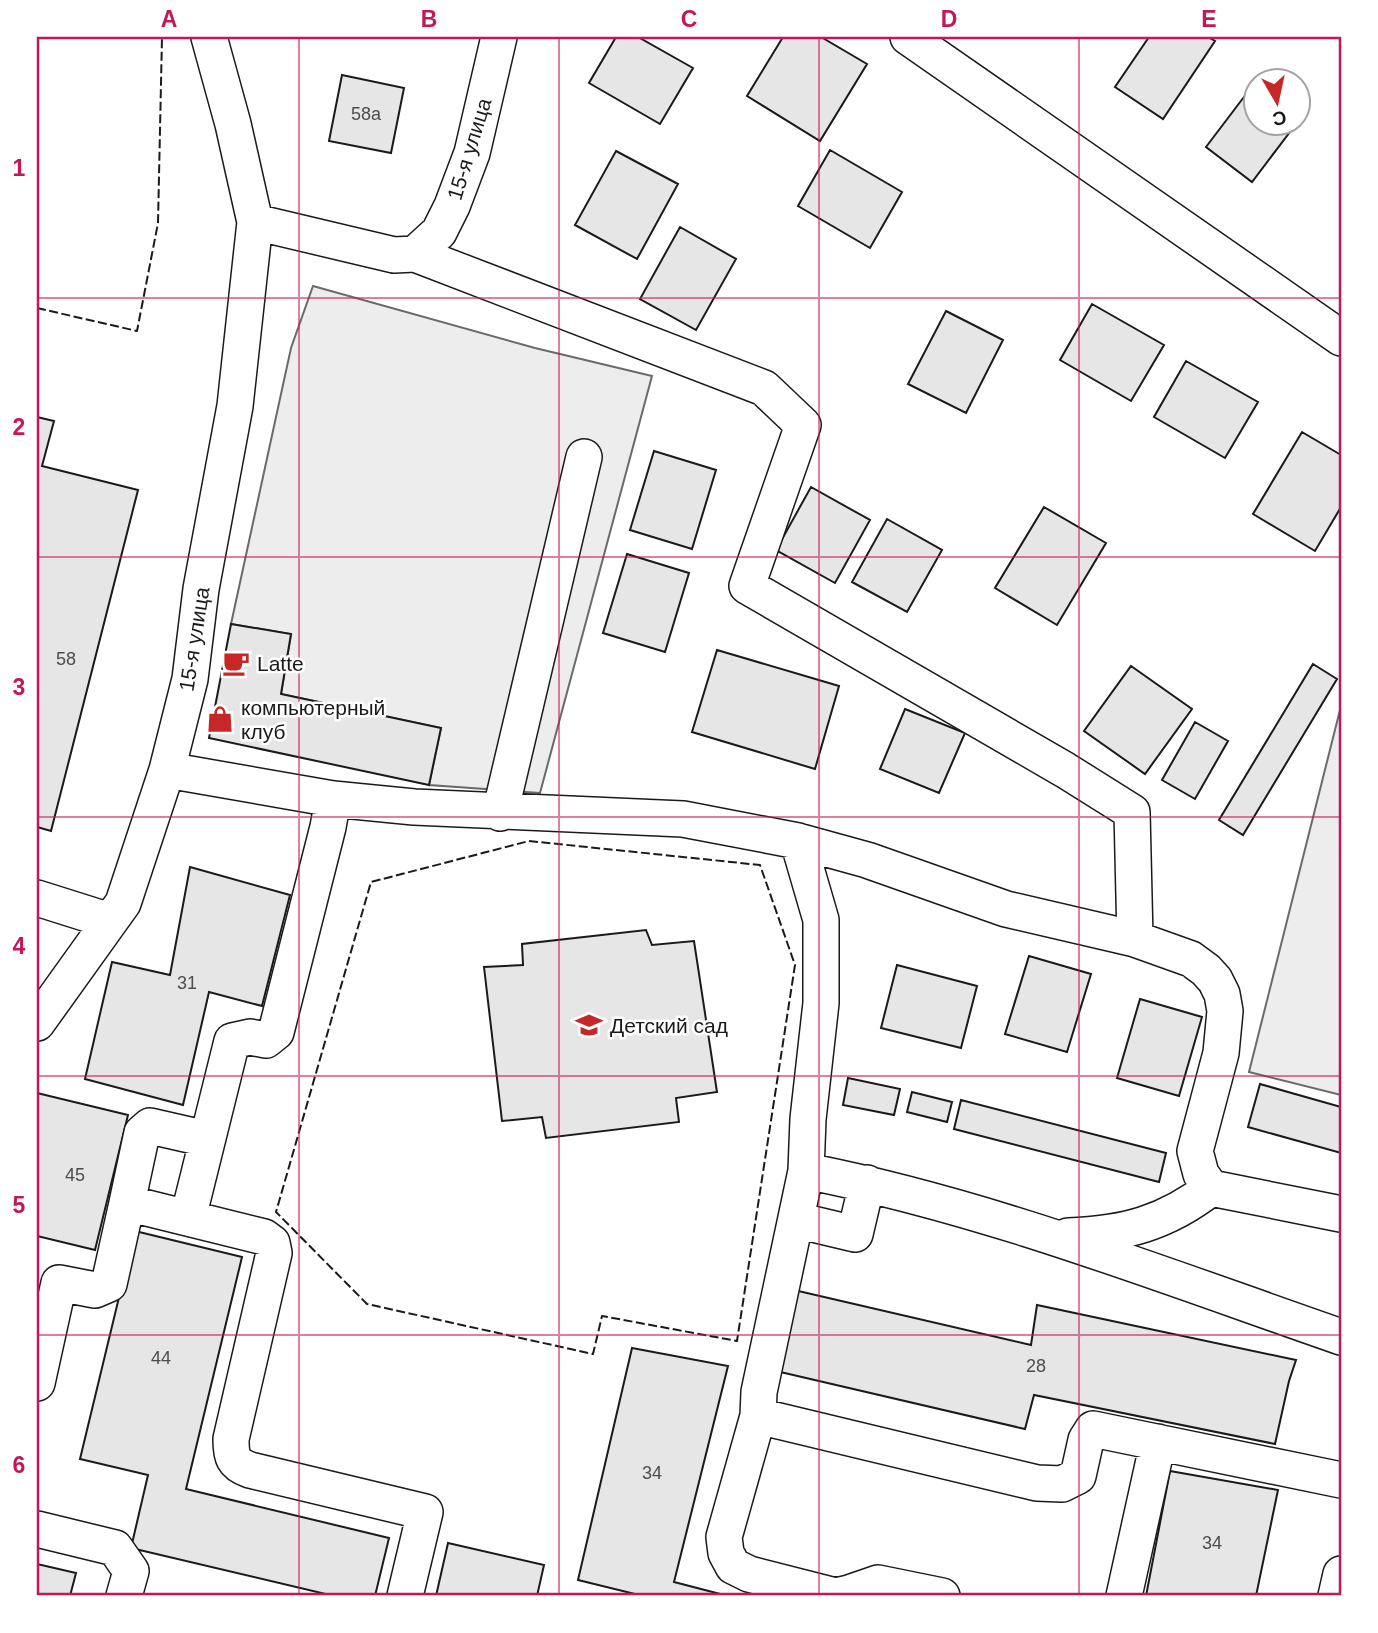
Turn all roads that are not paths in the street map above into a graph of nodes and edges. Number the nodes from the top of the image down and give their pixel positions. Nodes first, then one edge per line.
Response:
1 (209, 37) edge
2 (499, 37) edge
3 (908, 37) edge
4 (255, 222) junction
5 (415, 254) junction
6 (1341, 338) edge
7 (584, 457) dead end
8 (167, 770) junction
9 (333, 799) junction
10 (500, 813) junction
11 (798, 841) junction
12 (37, 898) edge
13 (110, 920) junction
14 (1135, 939) junction
15 (37, 1023) edge
16 (208, 1139) junction
17 (806, 1171) junction
18 (867, 1183) junction
19 (1211, 1188) junction
20 (127, 1203) junction
21 (1341, 1214) edge
22 (188, 1218) junction
23 (796, 1220) junction
24 (1053, 1237) junction
25 (1341, 1337) edge
26 (37, 1383) edge
27 (758, 1416) junction
28 (1158, 1442) junction
29 (1341, 1480) edge
30 (37, 1529) edge
31 (1341, 1574) edge
32 (124, 1596) edge
33 (405, 1596) edge
34 (942, 1596) edge
35 (1124, 1596) edge
36 (1336, 1596) edge

1 - 4 street, 15-я улица
2 - 5 street, 15-я улица
3 - 6 street
4 - 5 street
4 - 8 street, 15-я улица
5 - 14 street
7 - 10 street
8 - 9 street
8 - 13 street, 15-я улица
9 - 10 street
9 - 16 street
10 - 11 street
11 - 14 street
11 - 17 street
12 - 13 street
13 - 15 street, 15-я улица
14 - 19 street
16 - 20 street
16 - 22 street
17 - 18 street
17 - 23 street
18 - 23 street
18 - 24 street
19 - 21 street
19 - 24 street
20 - 22 street
20 - 26 street
22 - 33 street
23 - 27 street
24 - 25 street
27 - 28 street
27 - 34 street
28 - 29 street
28 - 35 street
30 - 32 street
31 - 36 street

